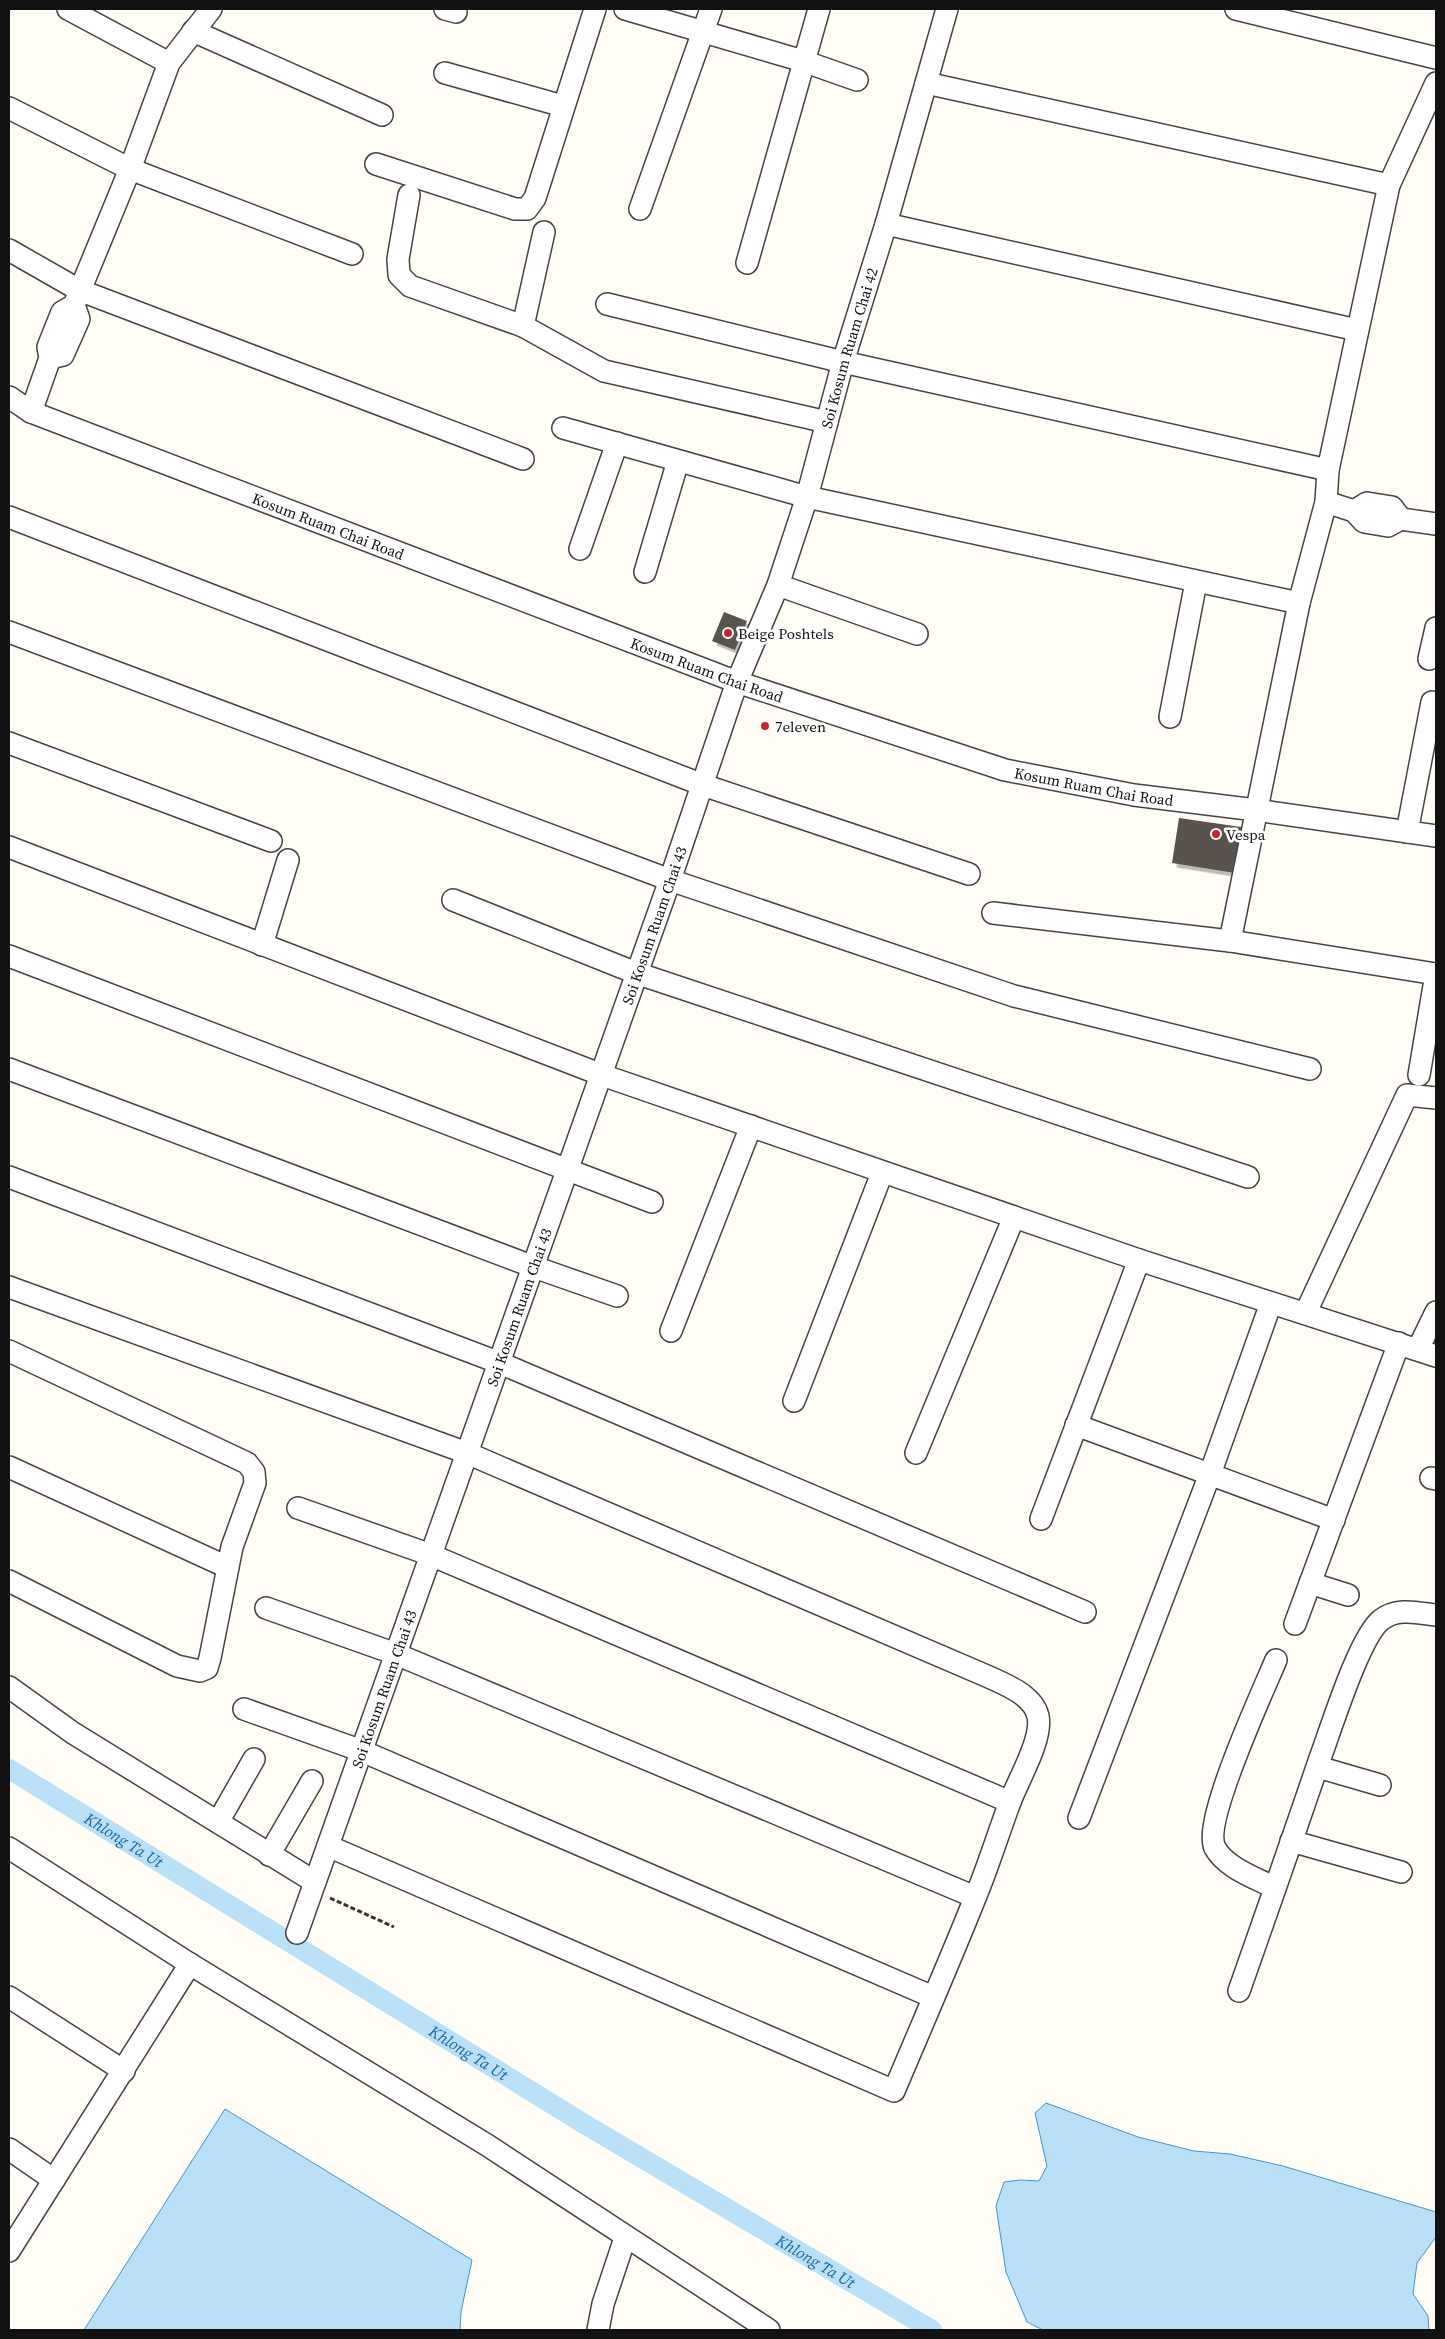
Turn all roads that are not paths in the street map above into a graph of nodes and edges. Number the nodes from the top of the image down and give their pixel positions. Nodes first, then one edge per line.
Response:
1 (68, 9) edge
2 (211, 9) edge
3 (595, 9) edge
4 (625, 9) edge
5 (711, 9) edge
6 (819, 9) edge
7 (947, 9) edge
8 (1236, 9) edge
9 (193, 31) junction
10 (704, 31) junction
11 (1436, 58) edge
12 (803, 61) junction
13 (169, 63) junction
14 (444, 73) dead end
15 (857, 80) dead end
16 (926, 83) junction
17 (1436, 83) edge
18 (564, 106) junction
19 (9, 108) edge
20 (382, 115) dead end
21 (376, 164) dead end
22 (130, 169) junction
23 (1388, 185) junction
24 (409, 195) dead end
25 (640, 208) dead end
26 (886, 224) junction
27 (544, 232) dead end
28 (9, 250) edge
29 (352, 254) dead end
30 (747, 263) dead end
31 (77, 298) junction
32 (607, 304) dead end
33 (523, 326) junction
34 (1357, 330) junction
35 (843, 362) junction
36 (9, 397) edge
37 (31, 412) junction
38 (827, 422) junction
39 (563, 428) dead end
40 (617, 444) junction
41 (523, 459) dead end
42 (678, 461) junction
43 (1328, 470) junction
44 (807, 497) junction
45 (1326, 502) junction
46 (9, 517) edge
47 (1436, 524) edge
48 (580, 549) dead end
49 (645, 572) dead end
50 (1196, 582) junction
51 (778, 585) junction
52 (1299, 603) junction
53 (1436, 628) edge
54 (9, 632) edge
55 (916, 634) dead end
56 (1429, 659) dead end
57 (737, 682) junction
58 (1432, 702) dead end
59 (1170, 717) dead end
60 (9, 743) edge
61 (703, 784) junction
62 (1256, 810) junction
63 (1407, 832) junction
64 (1436, 836) edge
65 (271, 842) dead end
66 (9, 846) edge
67 (288, 860) dead end
68 (969, 874) dead end
69 (670, 880) junction
70 (452, 900) dead end
71 (993, 912) dead end
72 (1230, 942) junction
73 (262, 945) junction
74 (9, 956) edge
75 (636, 973) junction
76 (1436, 974) edge
77 (9, 1068) edge
78 (1310, 1069) dead end
79 (602, 1074) junction
80 (1419, 1075) dead end
81 (1436, 1098) edge
82 (751, 1126) junction
83 (568, 1170) junction
84 (882, 1173) junction
85 (9, 1177) edge
86 (1248, 1177) dead end
87 (652, 1202) dead end
88 (1014, 1217) junction
89 (1139, 1260) junction
90 (534, 1267) junction
91 (9, 1287) edge
92 (617, 1296) dead end
93 (1272, 1303) junction
94 (1306, 1312) junction
95 (1436, 1312) edge
96 (671, 1331) dead end
97 (1418, 1350) edge
98 (9, 1351) edge
99 (500, 1363) junction
100 (794, 1401) dead end
101 (1076, 1425) junction
102 (467, 1453) junction
103 (916, 1453) dead end
104 (9, 1467) edge
105 (1210, 1474) junction
106 (298, 1508) dead end
107 (1041, 1519) dead end
108 (1334, 1520) junction
109 (431, 1555) junction
110 (227, 1567) junction
111 (9, 1580) edge
112 (1310, 1583) junction
113 (1348, 1595) dead end
114 (266, 1608) dead end
115 (1085, 1612) dead end
116 (1436, 1615) edge
117 (1294, 1624) dead end
118 (396, 1654) junction
119 (1276, 1660) dead end
120 (9, 1687) edge
121 (244, 1709) dead end
122 (362, 1751) junction
123 (254, 1759) dead end
124 (1318, 1767) junction
125 (312, 1781) dead end
126 (1380, 1785) dead end
127 (1010, 1802) junction
128 (1079, 1818) dead end
129 (218, 1822) junction
130 (1291, 1842) junction
131 (328, 1846) junction
132 (9, 1848) edge
133 (269, 1855) junction
134 (1400, 1872) dead end
135 (314, 1886) junction
136 (1275, 1888) junction
137 (975, 1898) junction
138 (297, 1933) dead end
139 (190, 1964) junction
140 (1239, 1991) dead end
141 (9, 1997) edge
142 (933, 1997) junction
143 (124, 2070) junction
144 (9, 2149) edge
145 (54, 2180) junction
146 (625, 2238) junction
147 (9, 2251) edge
148 (598, 2330) edge
149 (769, 2330) edge

1 - 13 street
2 - 9 street
3 - 18 street
4 - 10 street
5 - 10 street
6 - 12 street
7 - 16 street, Soi Kosum Ruam Chai 42
8 - 11 street
9 - 13 street
9 - 20 street
10 - 12 street
10 - 25 street
12 - 15 street
12 - 30 street
13 - 22 street
14 - 18 street
16 - 23 street
16 - 26 street, Soi Kosum Ruam Chai 42
17 - 23 street
18 - 21 street
19 - 22 street
22 - 29 street
22 - 31 street
23 - 34 street
24 - 33 street
26 - 34 street
26 - 35 street, Soi Kosum Ruam Chai 42
27 - 33 street
28 - 31 street
31 - 37 street
31 - 41 street
32 - 35 street
33 - 38 street
34 - 43 street
35 - 38 street, Soi Kosum Ruam Chai 42
35 - 43 street
36 - 37 street, Kosum Ruam Chai Road
37 - 57 street, Kosum Ruam Chai Road
38 - 44 street, Soi Kosum Ruam Chai 42
39 - 40 street
40 - 42 street
40 - 48 street
42 - 44 street
42 - 49 street
43 - 45 street
44 - 50 street
44 - 51 street, Soi Kosum Ruam Chai 42
45 - 47 street
45 - 52 street
46 - 61 street
50 - 52 street
50 - 59 street
51 - 55 street
51 - 57 street, Soi Kosum Ruam Chai 42
52 - 62 street
53 - 56 street
54 - 69 street
57 - 61 street, Soi Kosum Ruam Chai 43
57 - 62 street, Kosum Ruam Chai Road
58 - 63 street
60 - 65 street
61 - 68 street
61 - 69 street, Soi Kosum Ruam Chai 43
62 - 63 street, Kosum Ruam Chai Road
62 - 72 street
63 - 64 street, Kosum Ruam Chai Road
66 - 73 street
67 - 73 street
69 - 75 street, Soi Kosum Ruam Chai 43
69 - 78 street
70 - 75 street
71 - 72 street
72 - 76 street
73 - 79 street
74 - 83 street
75 - 79 street, Soi Kosum Ruam Chai 43
75 - 86 street
76 - 80 street
77 - 90 street
79 - 82 street
79 - 83 street, Soi Kosum Ruam Chai 43
81 - 94 street
82 - 84 street
82 - 96 street
83 - 87 street
83 - 90 street, Soi Kosum Ruam Chai 43
84 - 88 street
84 - 100 street
85 - 99 street
88 - 89 street
88 - 103 street
89 - 93 street
89 - 101 street
90 - 92 street
90 - 99 street, Soi Kosum Ruam Chai 43
91 - 102 street
93 - 94 street
93 - 105 street
94 - 97 street
95 - 97 street
97 - 108 street
98 - 110 street
99 - 102 street, Soi Kosum Ruam Chai 43
99 - 115 street
101 - 105 street
101 - 107 street
102 - 109 street, Soi Kosum Ruam Chai 43
102 - 127 street
104 - 110 street
105 - 108 street
105 - 128 street
106 - 109 street
108 - 112 street
109 - 118 street, Soi Kosum Ruam Chai 43
109 - 127 street
110 - 111 street
112 - 113 street
112 - 117 street
114 - 118 street
116 - 124 street
118 - 122 street, Soi Kosum Ruam Chai 43
118 - 137 street
119 - 136 street
120 - 129 street
121 - 122 street
122 - 131 street, Soi Kosum Ruam Chai 43
122 - 142 street
123 - 129 street
124 - 126 street
124 - 130 street
125 - 133 street
127 - 137 street
129 - 133 street
130 - 134 street
130 - 136 street
131 - 135 street, Soi Kosum Ruam Chai 43
131 - 142 street
132 - 139 street
133 - 135 street
135 - 138 street, Soi Kosum Ruam Chai 43
136 - 140 street
137 - 142 street
139 - 143 street
139 - 146 street
141 - 143 street
143 - 145 street
144 - 145 street
145 - 147 street
146 - 148 street
146 - 149 street

